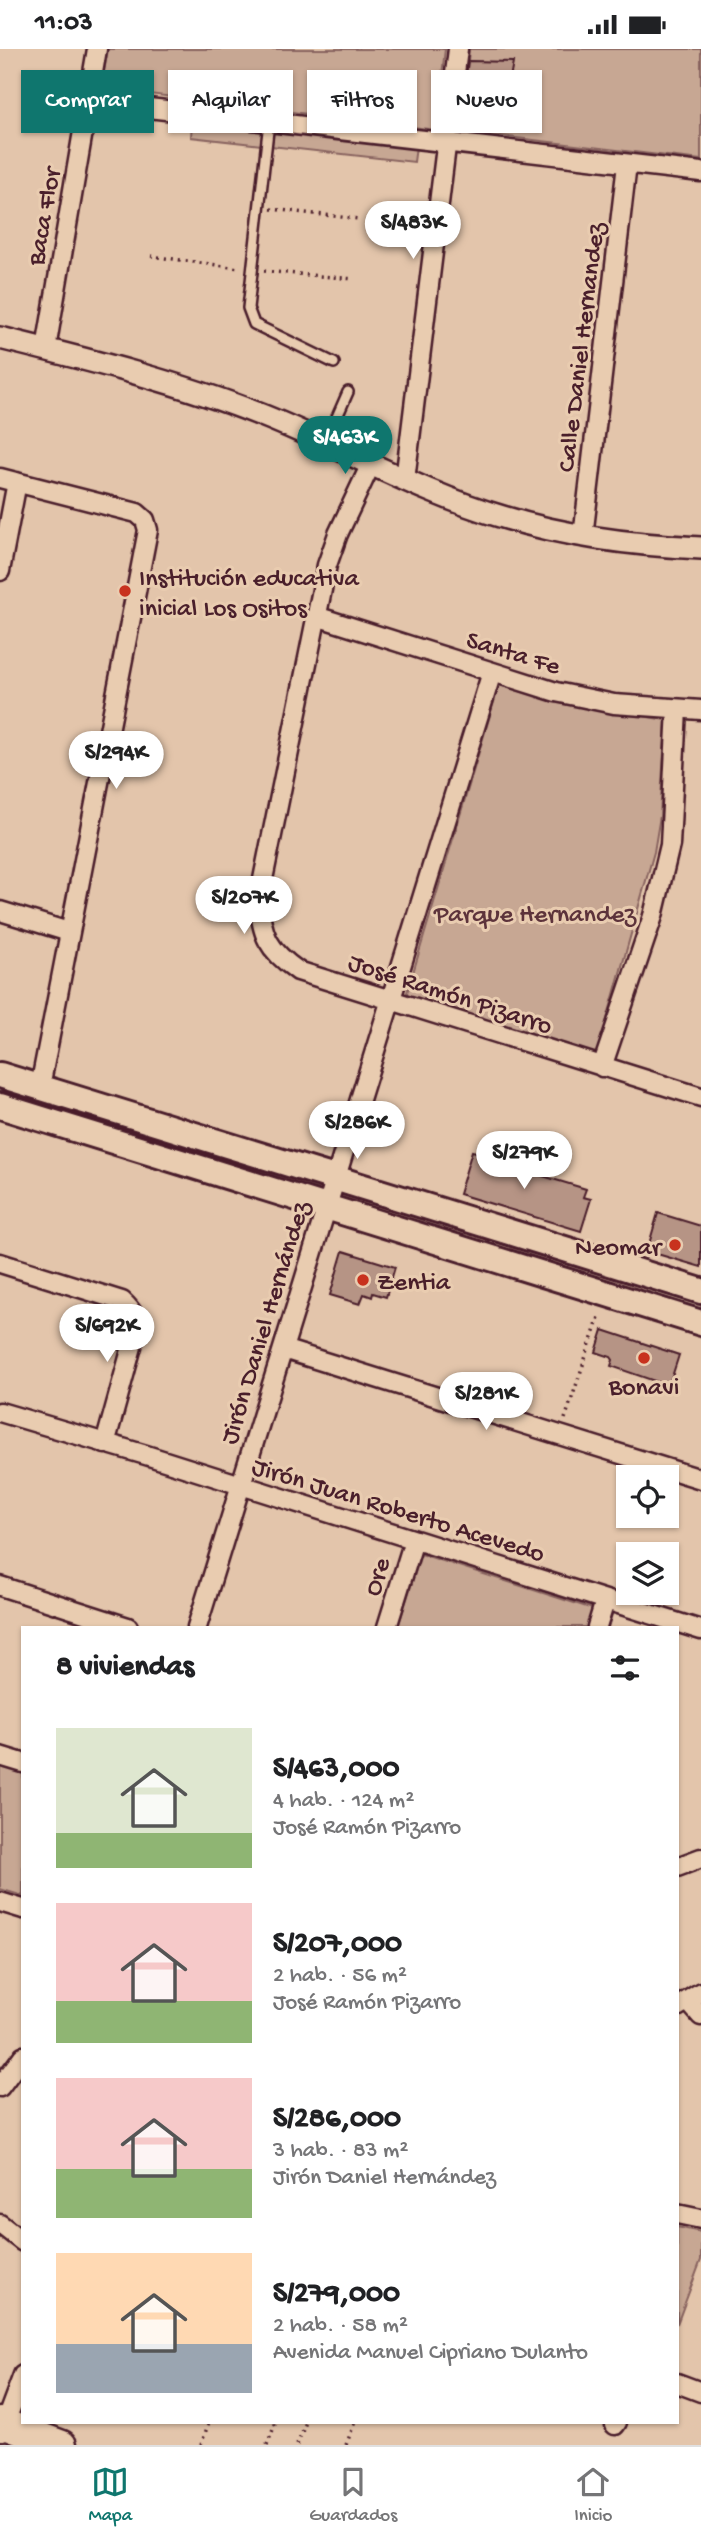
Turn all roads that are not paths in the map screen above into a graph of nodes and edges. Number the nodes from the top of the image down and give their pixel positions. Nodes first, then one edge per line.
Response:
1 (97, 49) edge
2 (458, 49) edge
3 (93, 70) edge
4 (293, 125) edge
5 (83, 133) edge
6 (267, 133) edge
7 (446, 143) junction
8 (627, 164) junction
9 (701, 172) edge
10 (0, 338) edge
11 (46, 349) junction
12 (334, 363) dead end
13 (348, 393) dead end
14 (325, 443) junction
15 (371, 464) junction
16 (8, 480) edge
17 (405, 480) junction
18 (583, 537) junction
19 (701, 548) edge
20 (0, 571) edge
21 (316, 616) junction
22 (492, 672) junction
23 (677, 709) junction
24 (701, 710) edge
25 (0, 911) edge
26 (69, 932) junction
27 (392, 1000) junction
28 (602, 1067) junction
29 (0, 1075) edge
30 (40, 1087) junction
31 (701, 1097) edge
32 (0, 1106) edge
33 (335, 1178) junction
34 (327, 1206) junction
35 (0, 1263) edge
36 (701, 1291) edge
37 (701, 1323) edge
38 (283, 1349) junction
39 (0, 1412) edge
40 (105, 1444) junction
41 (701, 1479) edge
42 (239, 1485) junction
43 (414, 1540) junction
44 (0, 1573) edge
45 (6, 1588) edge
46 (605, 1601) junction
47 (125, 1626) edge
48 (197, 1626) edge
49 (387, 1626) edge
50 (597, 1626) edge
51 (701, 1630) edge
52 (0, 1756) edge
53 (21, 1762) edge
54 (701, 1858) edge
55 (679, 1866) edge
56 (0, 1902) edge
57 (21, 1908) edge
58 (689, 2000) edge
59 (701, 2016) edge
60 (21, 2059) edge
61 (8, 2080) edge
62 (679, 2214) edge
63 (701, 2219) edge
64 (0, 2224) edge
65 (21, 2240) edge
66 (21, 2380) edge
67 (679, 2384) edge
68 (701, 2392) edge
69 (1, 2427) edge
70 (62, 2445) edge

1 - 3 street, Baca Flor
2 - 7 street
4 - 7 street
5 - 11 street, Baca Flor
6 - 12 lane
7 - 8 street
7 - 17 street
8 - 9 street
8 - 18 street, Calle Daniel Hernandez
10 - 11 street
11 - 14 street
13 - 14 lane
14 - 15 street
15 - 17 street
15 - 21 street, José Ramón Pizarro
16 - 20 street
16 - 26 street
17 - 18 street
18 - 19 street
21 - 22 street, Santa Fe
21 - 27 street, José Ramón Pizarro
22 - 23 street, Santa Fe
22 - 27 street, Jirón Daniel Hernández
23 - 24 street, Santa Fe
23 - 28 street
25 - 26 street
26 - 30 street
27 - 28 street, José Ramón Pizarro
27 - 33 street, Jirón Daniel Hernández
28 - 31 street, José Ramón Pizarro
29 - 30 main road
30 - 33 main road
32 - 34 main road
33 - 34 street, Jirón Daniel Hernández
33 - 36 main road
34 - 37 main road
34 - 38 street, Jirón Daniel Hernández
35 - 40 street
38 - 41 street
38 - 42 street, Jirón Daniel Hernández
39 - 40 street, Jirón Juan Roberto Acevedo
40 - 42 street, Jirón Juan Roberto Acevedo
42 - 43 street, Jirón Juan Roberto Acevedo
42 - 48 street, Jirón Daniel Hernández
43 - 46 street, Jirón Juan Roberto Acevedo
43 - 49 street, Ore
44 - 45 street
45 - 47 street
46 - 50 street
46 - 51 street, Jirón Juan Roberto Acevedo
52 - 53 street
54 - 55 street
56 - 57 street
58 - 59 street
60 - 61 street
62 - 63 street
64 - 65 street
66 - 69 street
67 - 68 street
69 - 70 main road

